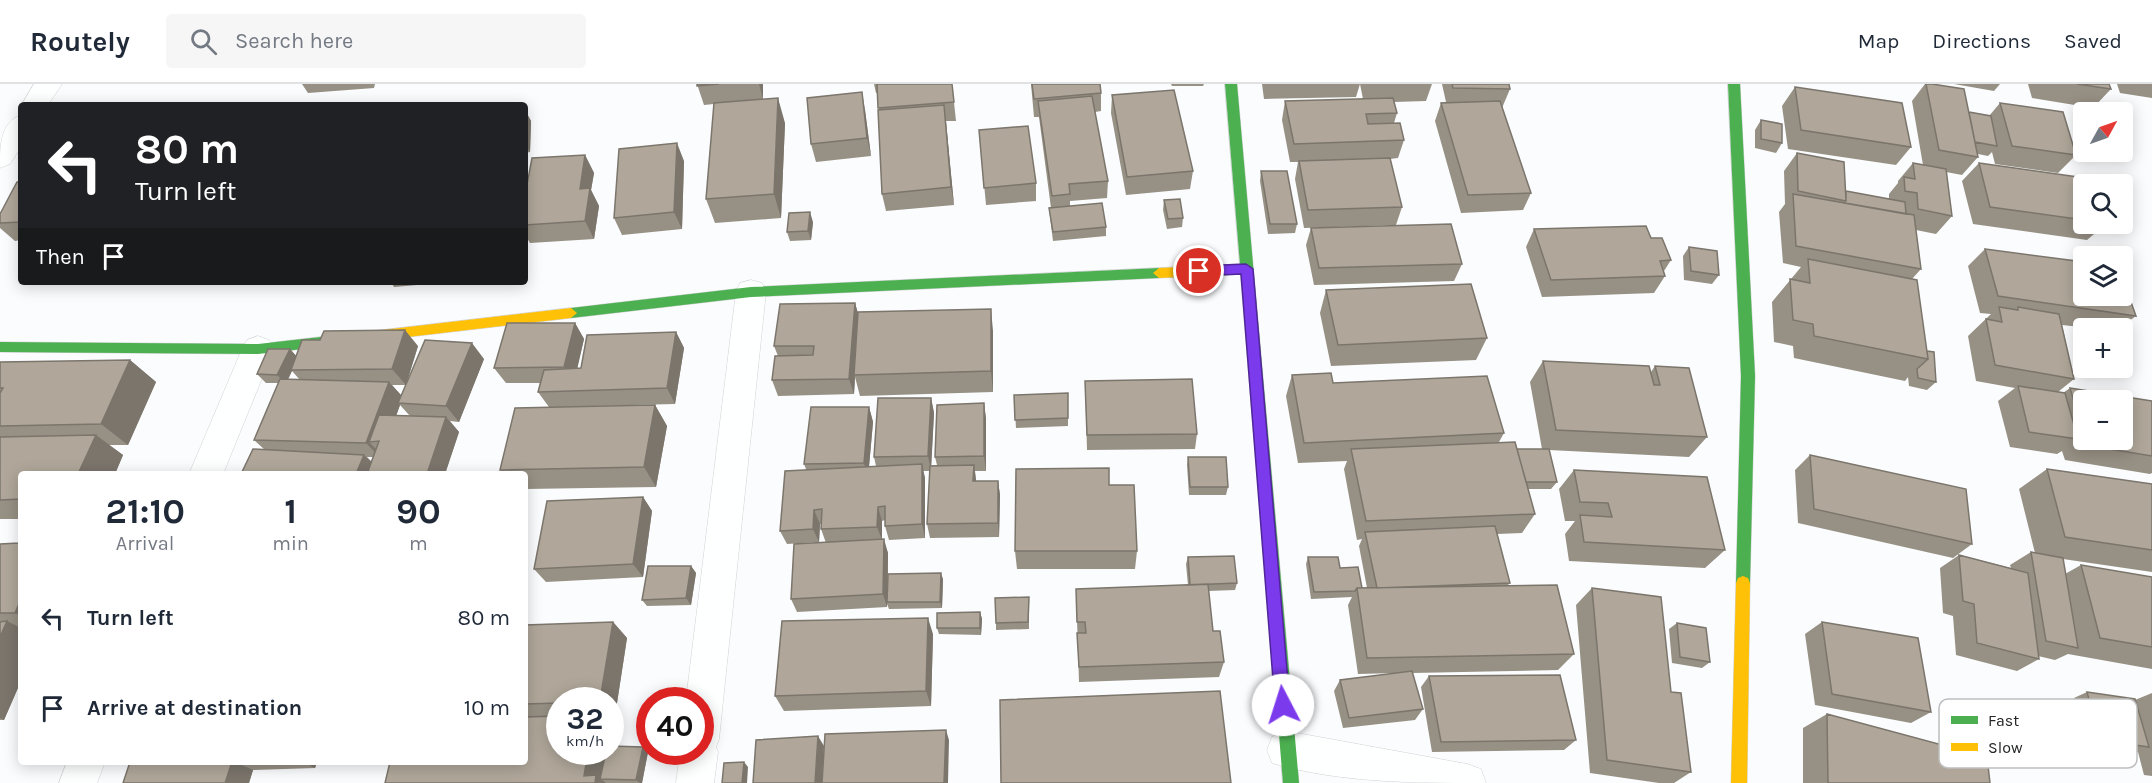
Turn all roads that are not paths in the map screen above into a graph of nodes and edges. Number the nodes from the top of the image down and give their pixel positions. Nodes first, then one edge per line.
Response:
1 (48, 84) edge
2 (1231, 84) edge
3 (1734, 84) edge
4 (36, 102) edge
5 (18, 130) edge
6 (0, 157) edge
7 (1246, 269) junction
8 (752, 292) junction
9 (0, 347) edge
10 (258, 349) junction
11 (207, 471) edge
12 (706, 687) edge
13 (85, 765) edge
14 (697, 765) edge
15 (1289, 766) edge
16 (78, 783) edge
17 (695, 783) edge
18 (1467, 783) edge
19 (1739, 783) edge

1 - 4 street
2 - 7 street
3 - 19 street
5 - 6 street
7 - 8 street
7 - 15 street
8 - 10 street
8 - 12 street
9 - 10 street
10 - 11 street
13 - 16 street
14 - 17 street
15 - 18 street

